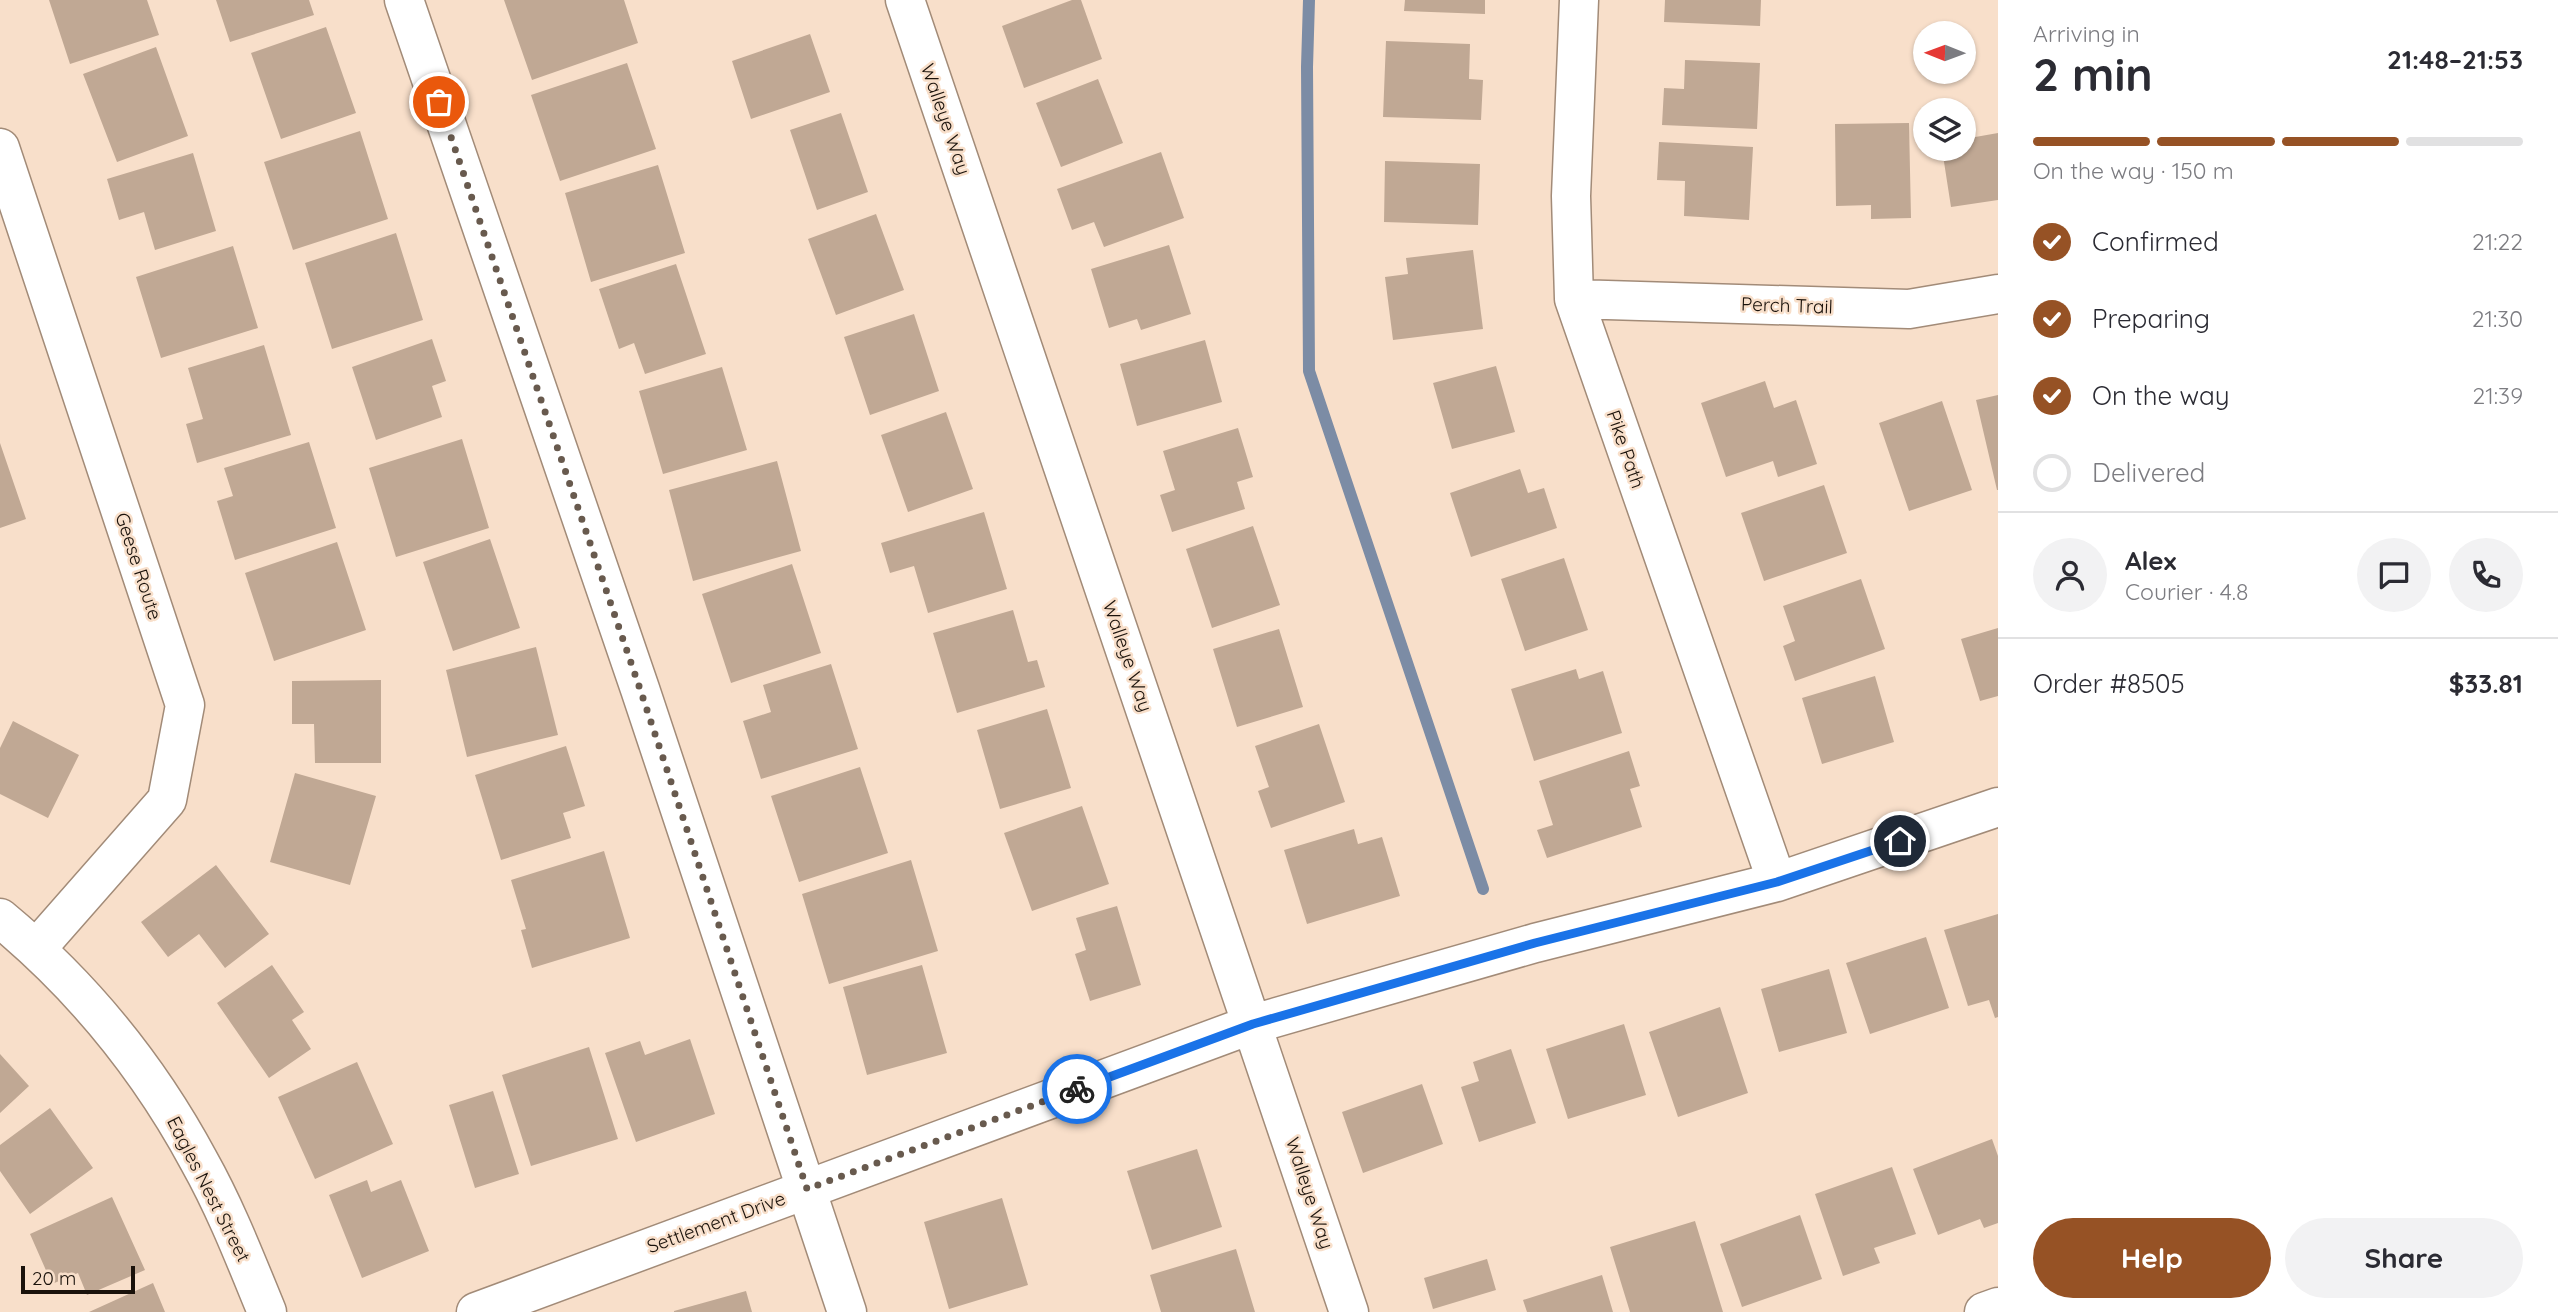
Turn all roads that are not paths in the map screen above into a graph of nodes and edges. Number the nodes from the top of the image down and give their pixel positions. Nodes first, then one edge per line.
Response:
1 (404, 0) edge
2 (905, 0) edge
3 (1579, 0) edge
4 (0, 148) edge
5 (1998, 294) edge
6 (1574, 299) junction
7 (1998, 807) edge
8 (1777, 882) junction
9 (0, 918) edge
10 (37, 948) junction
11 (1253, 1024) junction
12 (807, 1189) junction
13 (1998, 1307) edge
14 (267, 1312) edge
15 (475, 1312) edge
16 (847, 1312) edge
17 (1349, 1312) edge
18 (1984, 1312) edge

1 - 12 street
2 - 11 street, Walleye Way
3 - 6 street, Pike Path
4 - 10 street, Geese Route
5 - 6 street, Perch Trail
6 - 8 street, Pike Path
7 - 8 street, Settlement Drive
8 - 11 street, Settlement Drive
9 - 10 street, Eagles Nest Street
10 - 14 street, Eagles Nest Street
11 - 12 street, Settlement Drive
11 - 17 street, Walleye Way
12 - 15 street, Settlement Drive
12 - 16 street
13 - 18 street

